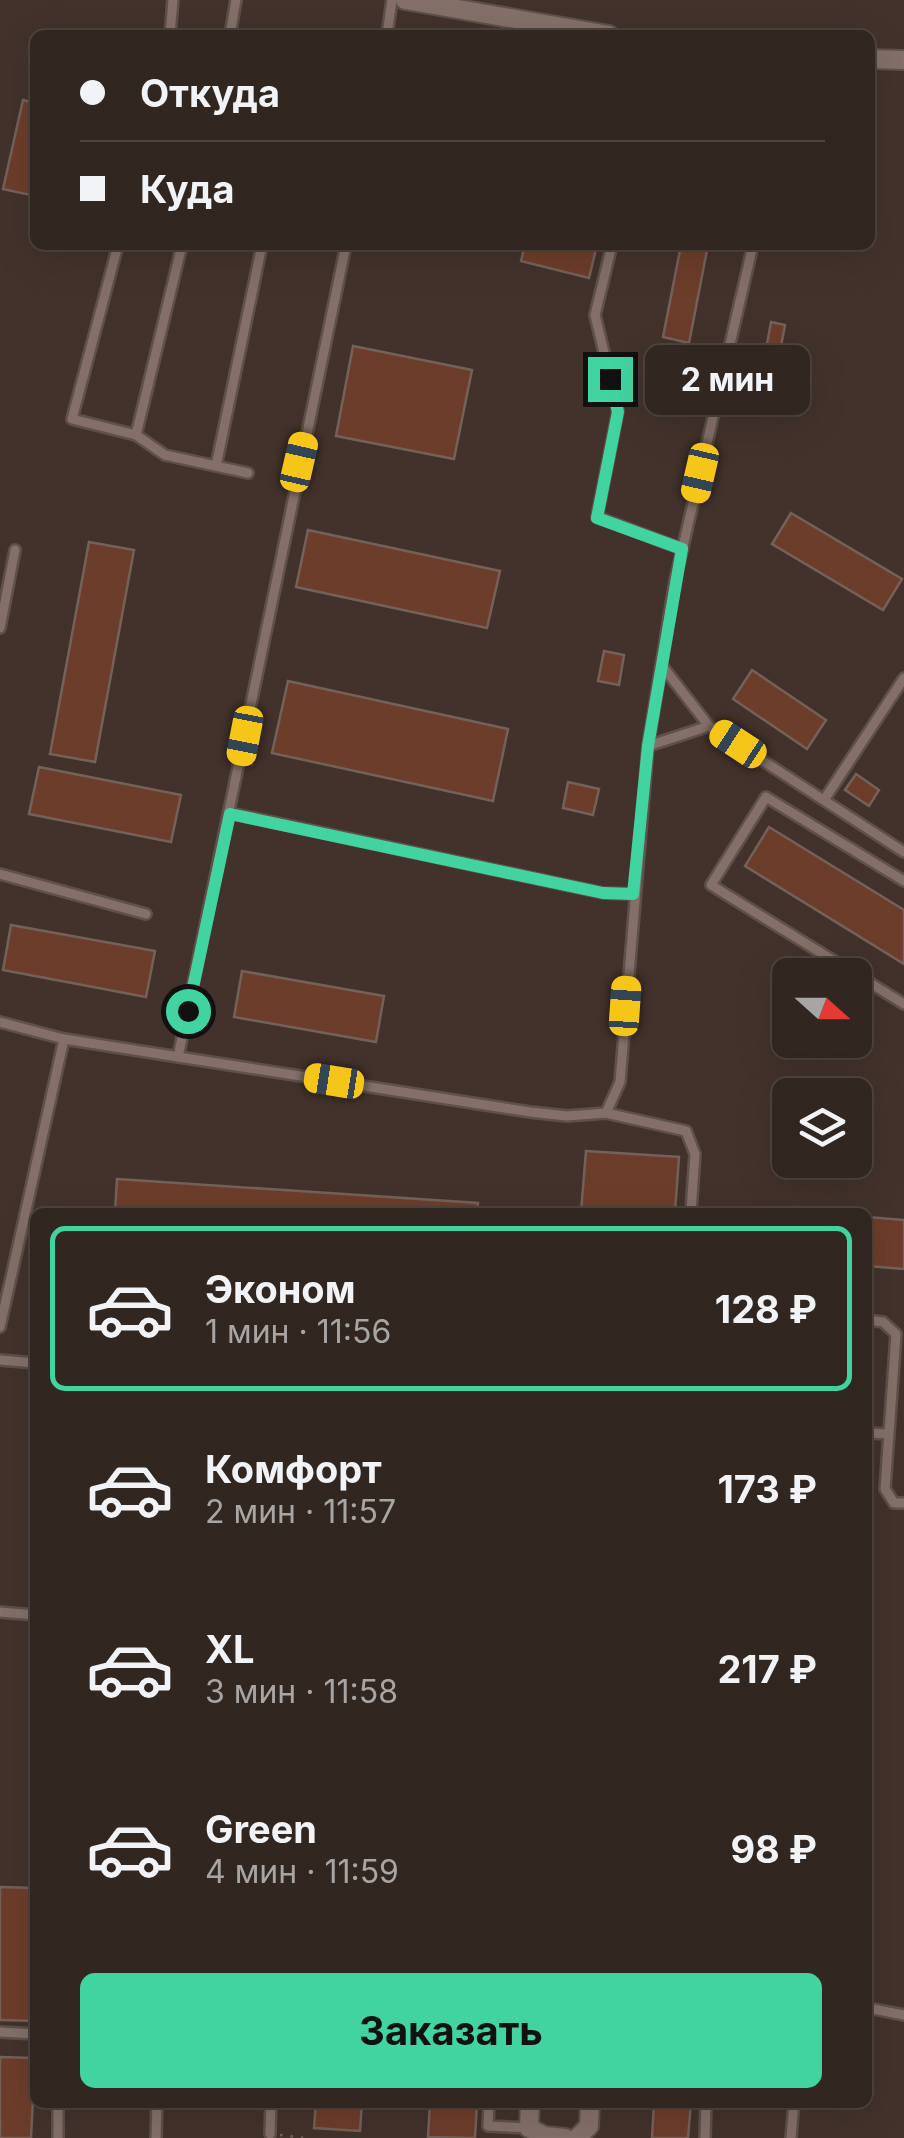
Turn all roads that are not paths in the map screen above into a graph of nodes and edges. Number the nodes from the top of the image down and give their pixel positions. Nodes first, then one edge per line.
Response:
1 (173, 0) edge
2 (236, 0) edge
3 (392, 0) edge
4 (405, 0) edge
5 (170, 30) edge
6 (231, 30) edge
7 (387, 30) edge
8 (580, 30) edge
9 (875, 59) edge
10 (904, 60) edge
11 (117, 250) edge
12 (181, 250) edge
13 (261, 250) edge
14 (345, 250) edge
15 (611, 250) edge
16 (752, 250) edge
17 (136, 435) junction
18 (216, 466) junction
19 (248, 473) dead end
20 (682, 549) junction
21 (16, 550) dead end
22 (0, 628) edge
23 (663, 667) junction
24 (904, 678) edge
25 (709, 726) junction
26 (648, 746) junction
27 (824, 800) junction
28 (230, 814) junction
29 (904, 852) edge
30 (0, 874) edge
31 (904, 881) edge
32 (633, 894) junction
33 (146, 914) dead end
34 (904, 1004) edge
35 (0, 1022) edge
36 (64, 1039) junction
37 (178, 1057) junction
38 (606, 1113) junction
39 (692, 1208) edge
40 (872, 1321) edge
41 (0, 1327) edge
42 (0, 1360) edge
43 (30, 1363) edge
44 (872, 1432) edge
45 (888, 1434) junction
46 (904, 1504) edge
47 (0, 1612) edge
48 (30, 1615) edge
49 (872, 2009) edge
50 (904, 2015) edge
51 (0, 2032) edge
52 (30, 2034) edge
53 (58, 2108) edge
54 (158, 2108) edge
55 (271, 2108) edge
56 (489, 2108) edge
57 (530, 2108) edge
58 (590, 2108) edge
59 (706, 2108) edge
60 (794, 2108) edge
61 (529, 2128) junction
62 (270, 2134) road end
63 (58, 2138) edge
64 (156, 2138) edge
65 (565, 2138) edge
66 (577, 2138) edge
67 (705, 2138) edge
68 (791, 2138) edge

1 - 5 lane
2 - 6 lane
3 - 7 lane
4 - 8 street
9 - 10 street
11 - 17 lane
12 - 17 lane
13 - 18 lane
14 - 28 lane
15 - 20 lane
16 - 20 lane
17 - 18 lane
18 - 19 lane
20 - 23 lane
21 - 22 lane
23 - 25 lane
23 - 26 lane
24 - 27 lane
25 - 26 lane
25 - 27 lane
26 - 32 lane
27 - 29 lane
28 - 32 lane
28 - 37 lane
30 - 33 lane
31 - 34 lane
32 - 38 lane
35 - 36 lane
36 - 37 lane
36 - 41 lane
37 - 38 lane
38 - 39 lane
40 - 45 lane
42 - 43 lane
44 - 45 lane
45 - 46 lane
47 - 48 lane
49 - 50 lane
51 - 52 lane
53 - 63 lane
54 - 64 lane
55 - 62 lane
56 - 61 lane
57 - 61 street
58 - 66 street
59 - 67 lane
60 - 68 lane
61 - 65 street

